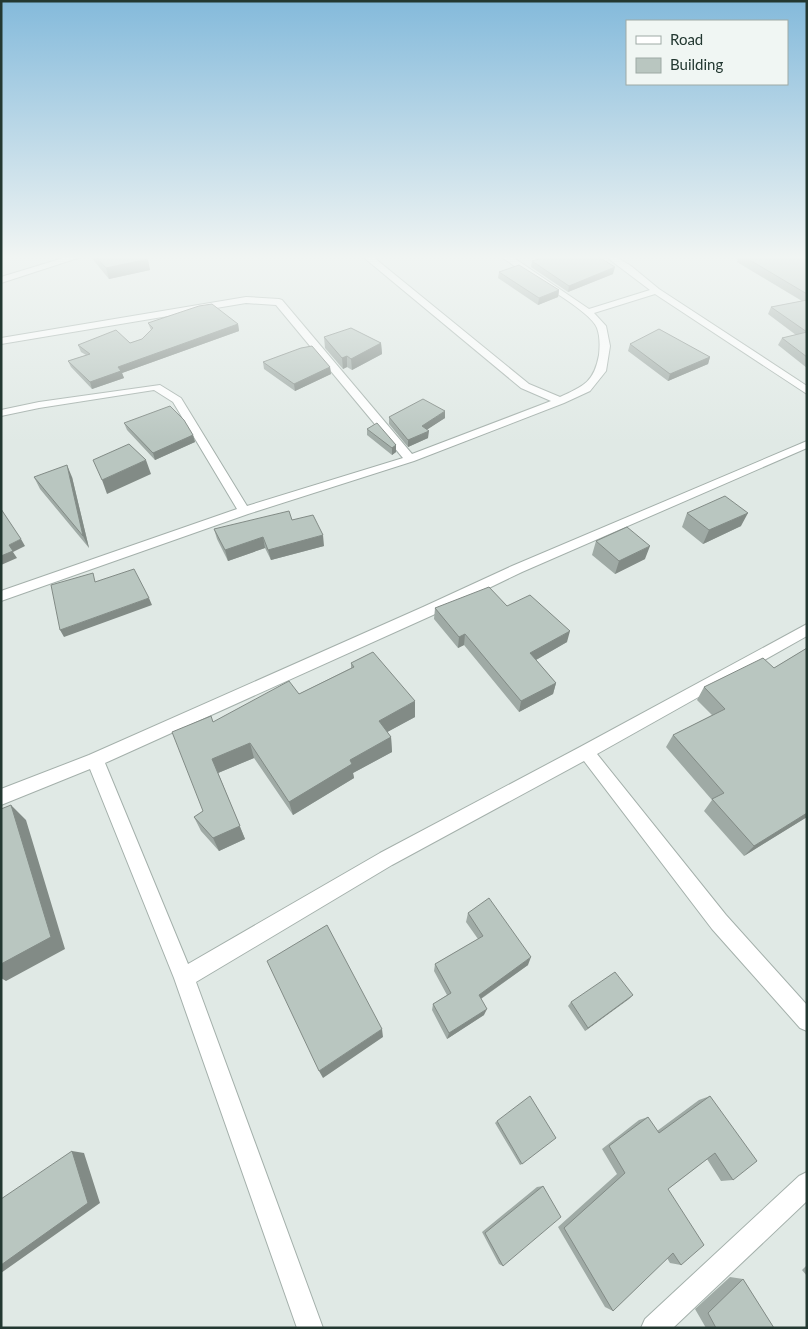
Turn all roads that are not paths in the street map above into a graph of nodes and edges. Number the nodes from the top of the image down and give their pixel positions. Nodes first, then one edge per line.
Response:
1 (138, 318) edge
2 (293, 318) edge
3 (442, 318) edge
4 (594, 318) edge
5 (697, 318) edge
6 (1, 341) edge
7 (807, 391) edge
8 (560, 401) junction
9 (1, 413) edge
10 (807, 444) edge
11 (410, 458) junction
12 (244, 511) junction
13 (1, 596) edge
14 (807, 628) edge
15 (586, 752) junction
16 (95, 760) junction
17 (1, 797) edge
18 (184, 978) junction
19 (807, 1020) edge
20 (807, 1184) edge
21 (310, 1328) edge
22 (654, 1328) edge

1 - 6 street
2 - 11 street
3 - 8 street
4 - 8 street
5 - 7 street
8 - 11 street
9 - 12 street
10 - 16 street
11 - 12 street
12 - 13 street
14 - 15 street
15 - 18 street
15 - 19 street
16 - 17 street
16 - 18 street
18 - 21 street
20 - 22 street

